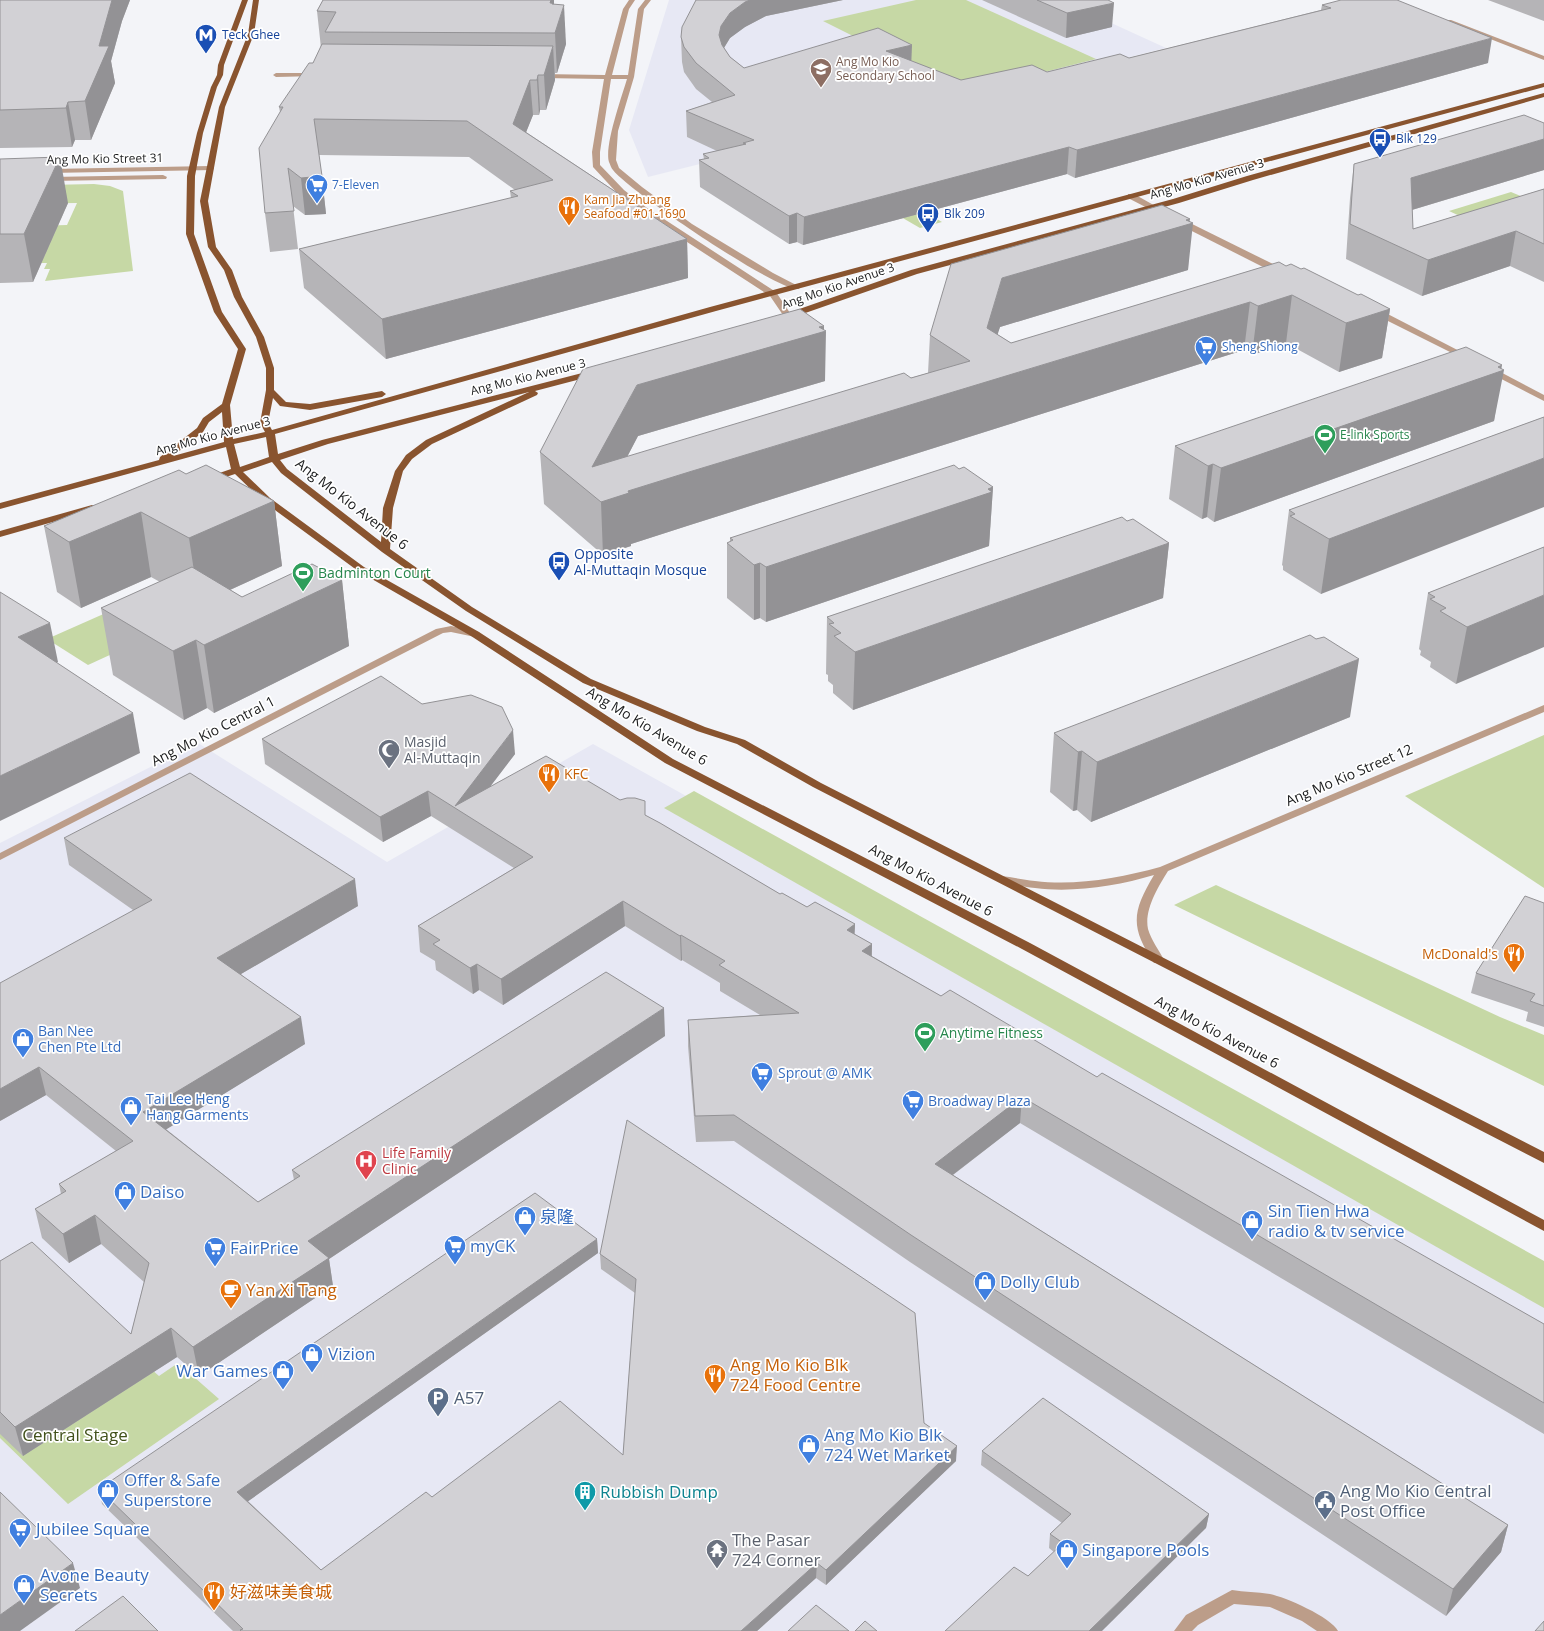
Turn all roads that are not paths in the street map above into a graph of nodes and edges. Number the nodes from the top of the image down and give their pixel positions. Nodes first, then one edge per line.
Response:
1 (245, 0) edge
2 (256, 0) edge
3 (632, 0) edge
4 (648, 0) edge
5 (1439, 17) edge
6 (1544, 58) edge
7 (276, 75) dead end
8 (324, 75) edge
9 (536, 76) edge
10 (608, 77) junction
11 (631, 77) junction
12 (1544, 85) edge
13 (1544, 96) edge
14 (40, 171) edge
15 (210, 171) junction
16 (192, 172) junction
17 (39, 179) edge
18 (1131, 196) junction
19 (1153, 207) junction
20 (996, 232) junction
21 (1017, 244) junction
22 (1288, 273) edge
23 (796, 287) junction
24 (773, 294) junction
25 (1367, 307) edge
26 (784, 317) joint
27 (599, 372) edge
28 (560, 381) junction
29 (430, 387) junction
30 (270, 390) junction
31 (1544, 398) edge
32 (226, 405) junction
33 (270, 433) junction
34 (229, 443) junction
35 (274, 458) junction
36 (160, 462) junction
37 (236, 470) junction
38 (203, 481) edge
39 (243, 492) edge
40 (267, 500) junction
41 (0, 506) edge
42 (101, 506) edge
43 (0, 534) edge
44 (385, 550) junction
45 (447, 617) junction
46 (440, 631) junction
47 (476, 634) junction
48 (1544, 708) edge
49 (0, 857) edge
50 (1164, 868) junction
51 (1001, 879) junction
52 (1158, 960) junction
53 (1544, 1158) edge
54 (1544, 1226) edge
55 (1182, 1631) edge
56 (1330, 1631) edge

1 - 16 main road
2 - 15 main road
3 - 10 street
4 - 11 street
5 - 6 street
7 - 8 street
9 - 10 street
10 - 11 street
10 - 24 street
11 - 23 street
12 - 18 main road, Ang Mo Kio Avenue 3
13 - 19 main road, Ang Mo Kio Avenue 3
14 - 16 street, Ang Mo Kio Street 31
15 - 16 street, Ang Mo Kio Street 31
15 - 30 main road
16 - 17 street, Ang Mo Kio Street 31
16 - 32 main road
18 - 19 street
18 - 20 main road, Ang Mo Kio Avenue 3
19 - 21 main road, Ang Mo Kio Avenue 3
19 - 22 street
20 - 21 main road
20 - 23 main road, Ang Mo Kio Avenue 3
21 - 26 main road, Ang Mo Kio Avenue 3
23 - 24 main road, Ang Mo Kio Avenue 3
24 - 26 street
24 - 29 main road, Ang Mo Kio Avenue 3
25 - 31 street
27 - 28 main road, Ang Mo Kio Avenue 3
28 - 35 main road, Ang Mo Kio Avenue 3
28 - 44 main road
29 - 30 main road
29 - 33 main road, Ang Mo Kio Avenue 3
30 - 33 main road
32 - 34 main road
32 - 36 main road
33 - 34 main road, Ang Mo Kio Avenue 3
33 - 35 main road
34 - 36 main road, Ang Mo Kio Avenue 3
34 - 37 main road
35 - 37 main road, Ang Mo Kio Avenue 3
35 - 44 main road, Ang Mo Kio Avenue 6
36 - 41 main road, Ang Mo Kio Avenue 3
37 - 38 main road, Ang Mo Kio Avenue 3
37 - 40 main road, Ang Mo Kio Avenue 6
39 - 40 main road
40 - 45 main road, Ang Mo Kio Avenue 6
42 - 43 main road
44 - 51 main road, Ang Mo Kio Avenue 6
45 - 46 street
45 - 47 main road, Ang Mo Kio Avenue 6
46 - 47 street, Ang Mo Kio Central 1
46 - 49 street, Ang Mo Kio Central 1
47 - 54 main road, Ang Mo Kio Avenue 6
48 - 50 street, Ang Mo Kio Street 12
50 - 51 street, Ang Mo Kio Street 12
50 - 52 street
51 - 52 main road, Ang Mo Kio Avenue 6
52 - 53 main road, Ang Mo Kio Avenue 6
55 - 56 street

